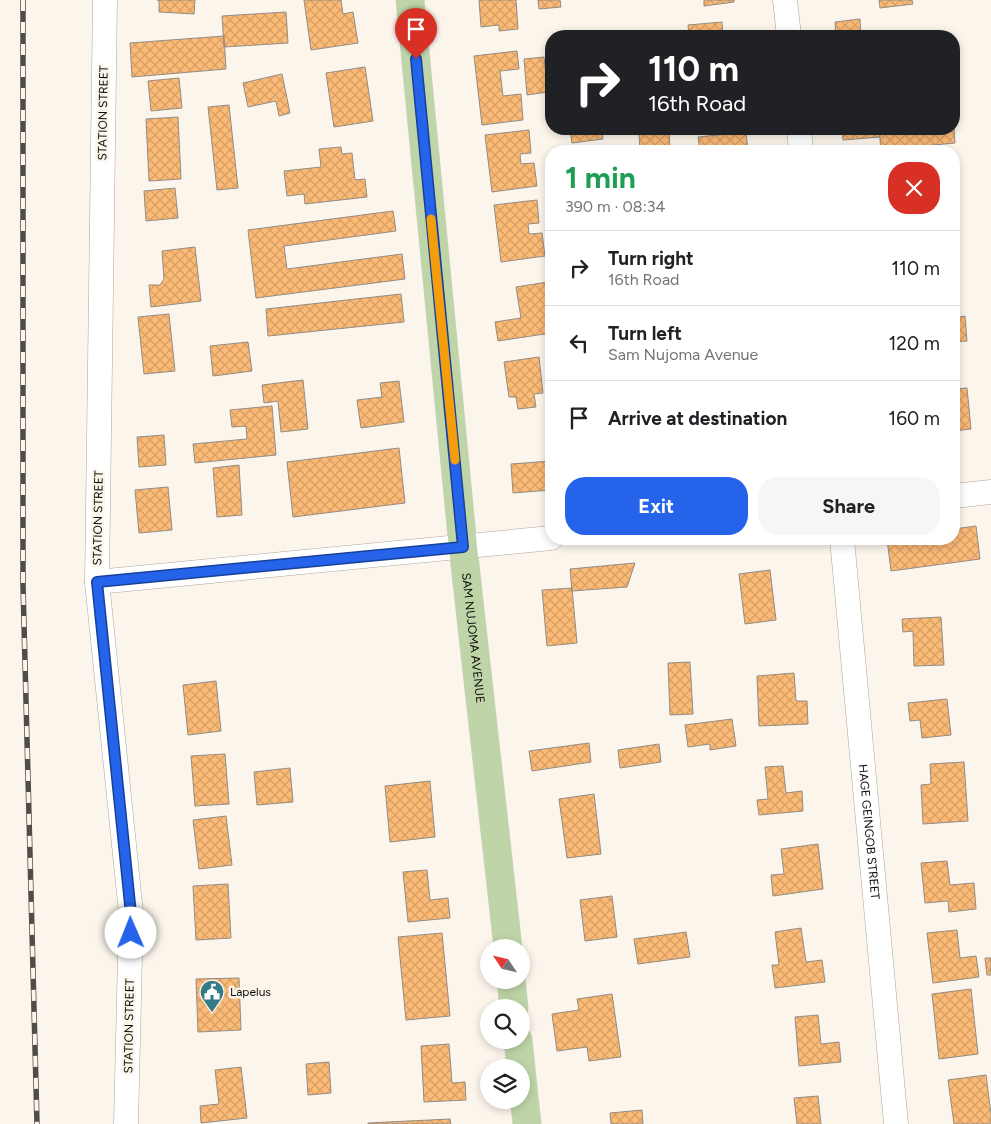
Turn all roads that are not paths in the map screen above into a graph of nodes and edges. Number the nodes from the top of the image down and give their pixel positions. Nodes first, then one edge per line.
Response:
1 (105, 0) edge
2 (410, 0) edge
3 (785, 0) edge
4 (788, 30) edge
5 (991, 492) edge
6 (960, 495) edge
7 (545, 539) edge
8 (843, 545) edge
9 (463, 547) junction
10 (97, 582) junction
11 (507, 939) edge
12 (525, 1109) edge
13 (126, 1124) edge
14 (527, 1124) edge
15 (896, 1124) edge

1 - 10 street, STATION STREET
2 - 9 main road, SAM NUJOMA AVENUE
3 - 4 street
5 - 6 street
7 - 9 street
8 - 15 street, HAGE GEINGOB STREET
9 - 10 street
9 - 11 main road, SAM NUJOMA AVENUE
10 - 13 street, STATION STREET
12 - 14 main road

